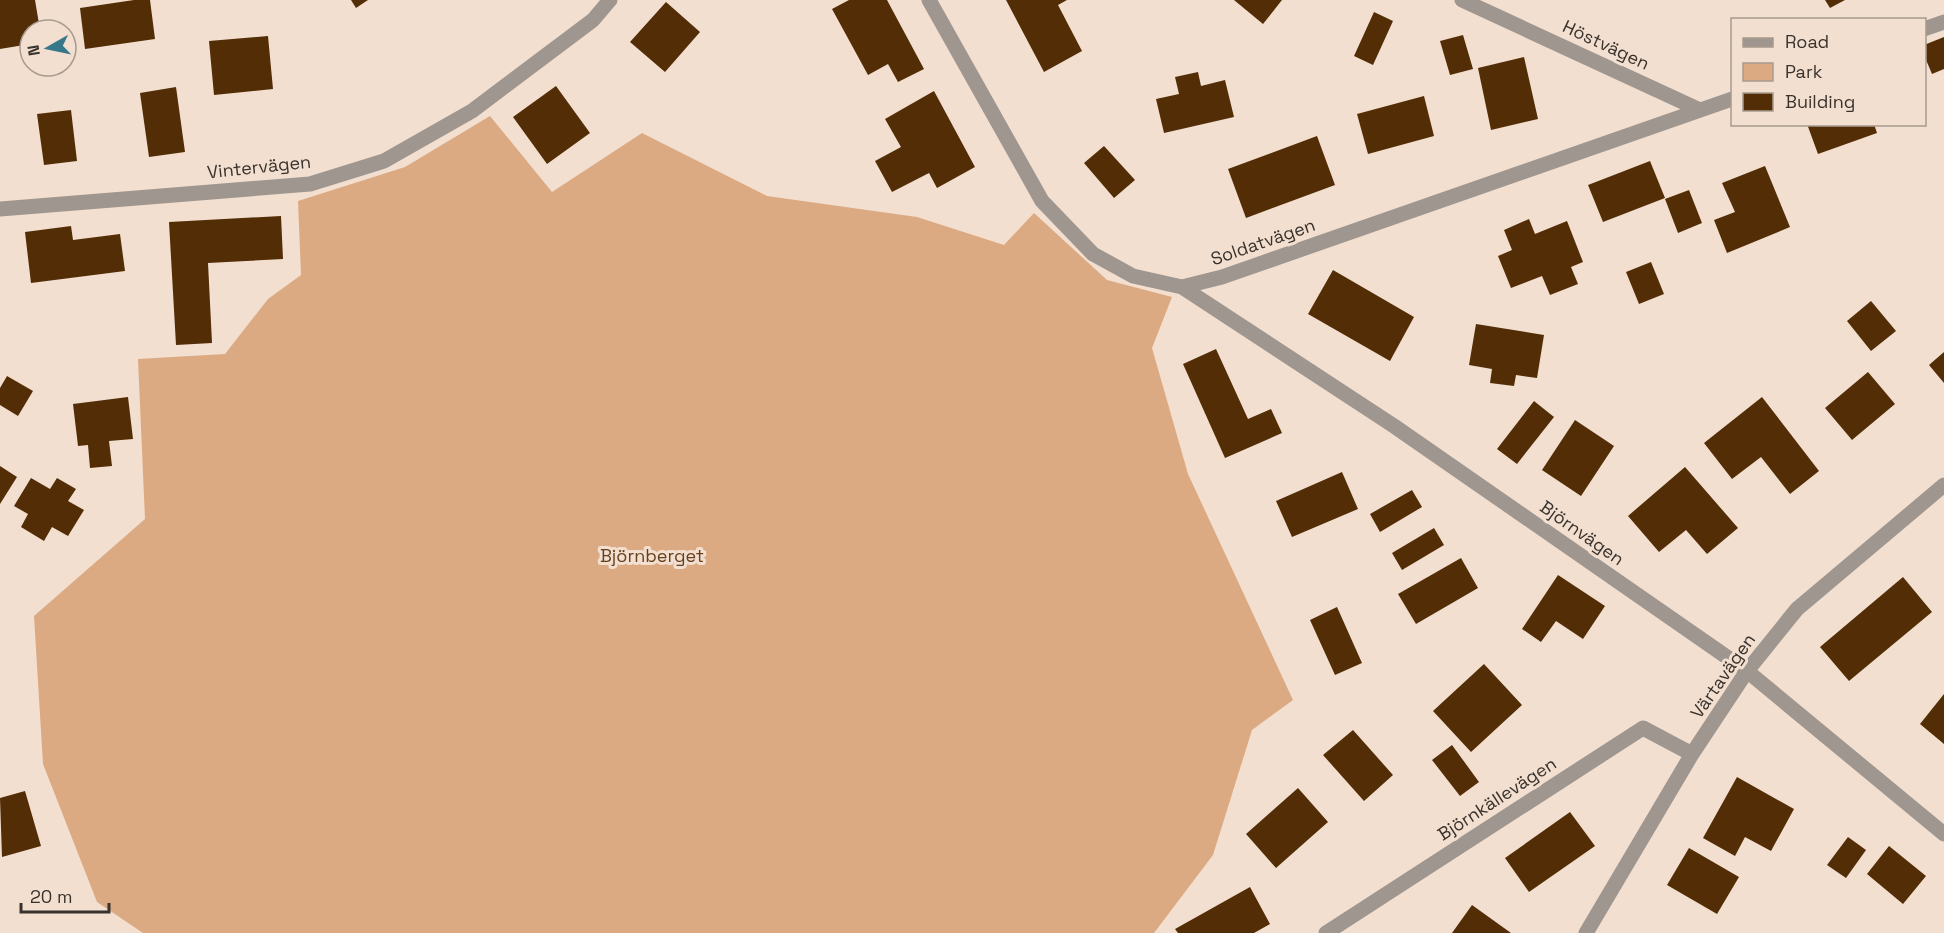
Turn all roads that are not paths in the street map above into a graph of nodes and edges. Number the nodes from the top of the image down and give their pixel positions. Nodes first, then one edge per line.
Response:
1 (610, 0) edge
2 (929, 0) edge
3 (1462, 0) edge
4 (1944, 22) edge
5 (1926, 28) edge
6 (1731, 99) edge
7 (1700, 111) junction
8 (0, 209) edge
9 (1182, 287) junction
10 (1944, 485) edge
11 (1747, 671) junction
12 (1692, 754) junction
13 (1944, 834) edge
14 (1326, 933) edge
15 (1586, 933) edge

1 - 8 street, Vintervägen
2 - 9 street, Soldatvägen
3 - 7 street, Höstvägen
4 - 5 street
6 - 7 street, Soldatvägen
7 - 9 street, Soldatvägen
9 - 11 street, Björnvägen
10 - 11 street, Värtavägen
11 - 12 street, Värtavägen
11 - 13 street, Björnvägen
12 - 14 street, Björnkällevägen
12 - 15 street, Värtavägen

